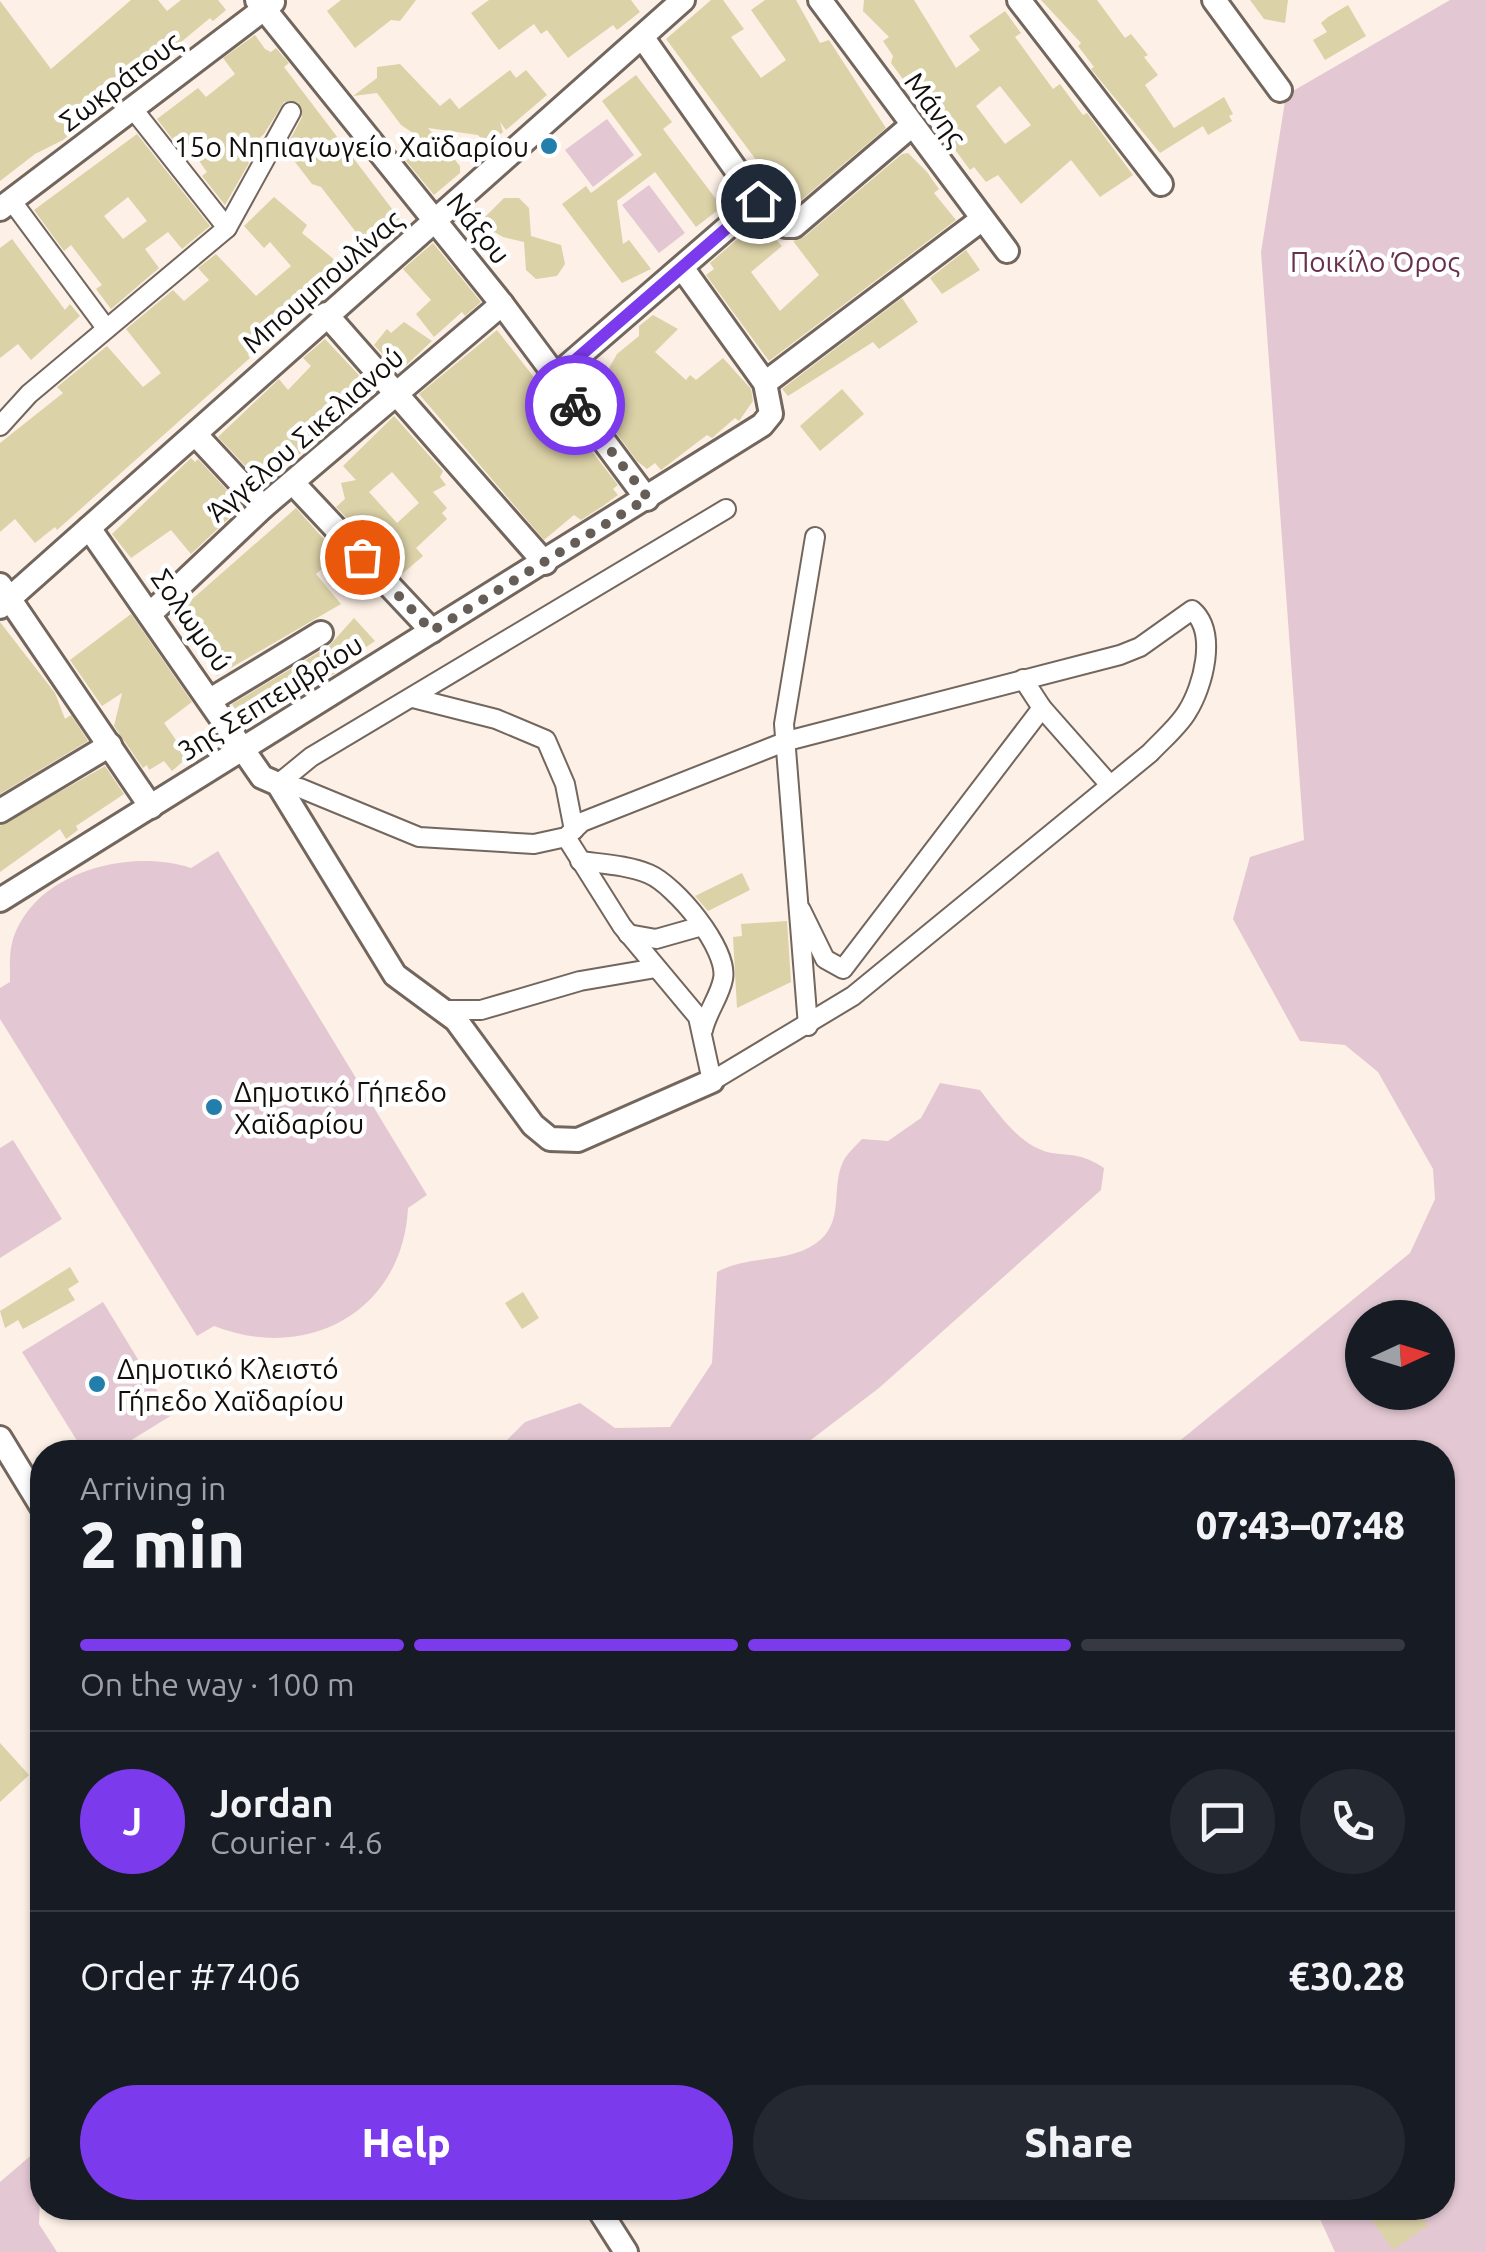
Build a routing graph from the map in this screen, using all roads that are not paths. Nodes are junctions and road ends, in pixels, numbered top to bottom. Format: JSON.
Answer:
{"nodes":[{"id":1,"x":683,"y":0,"type":"edge"},
{"id":2,"x":820,"y":0,"type":"edge"},
{"id":3,"x":1020,"y":0,"type":"edge"},
{"id":4,"x":1214,"y":0,"type":"edge"},
{"id":5,"x":266,"y":3,"type":"edge"},
{"id":6,"x":643,"y":38,"type":"junction"},
{"id":7,"x":1280,"y":90,"type":"dead end"},
{"id":8,"x":133,"y":108,"type":"junction"},
{"id":9,"x":291,"y":112,"type":"dead end"},
{"id":10,"x":910,"y":126,"type":"junction"},
{"id":11,"x":1161,"y":184,"type":"dead end"},
{"id":12,"x":758,"y":201,"type":"junction"},
{"id":13,"x":6,"y":204,"type":"edge"},
{"id":14,"x":981,"y":220,"type":"junction"},
{"id":15,"x":435,"y":221,"type":"junction"},
{"id":16,"x":228,"y":228,"type":"junction"},
{"id":17,"x":1007,"y":251,"type":"dead end"},
{"id":18,"x":683,"y":269,"type":"junction"},
{"id":19,"x":502,"y":304,"type":"junction"},
{"id":20,"x":326,"y":314,"type":"junction"},
{"id":21,"x":106,"y":328,"type":"junction"},
{"id":22,"x":558,"y":375,"type":"junction"},
{"id":23,"x":765,"y":383,"type":"junction"},
{"id":24,"x":396,"y":392,"type":"junction"},
{"id":25,"x":0,"y":426,"type":"edge"},
{"id":26,"x":196,"y":434,"type":"junction"},
{"id":27,"x":292,"y":483,"type":"junction"},
{"id":28,"x":648,"y":498,"type":"junction"},
{"id":29,"x":264,"y":507,"type":"junction"},
{"id":30,"x":726,"y":509,"type":"dead end"},
{"id":31,"x":89,"y":528,"type":"junction"},
{"id":32,"x":815,"y":537,"type":"dead end"},
{"id":33,"x":544,"y":563,"type":"junction"},
{"id":34,"x":3,"y":597,"type":"edge"},
{"id":35,"x":151,"y":613,"type":"junction"},
{"id":36,"x":432,"y":631,"type":"junction"},
{"id":37,"x":321,"y":633,"type":"dead end"},
{"id":38,"x":1023,"y":679,"type":"junction"},
{"id":39,"x":414,"y":698,"type":"junction"},
{"id":40,"x":212,"y":700,"type":"junction"},
{"id":41,"x":1042,"y":708,"type":"junction"},
{"id":42,"x":787,"y":742,"type":"junction"},
{"id":43,"x":110,"y":745,"type":"junction"},
{"id":44,"x":244,"y":748,"type":"junction"},
{"id":45,"x":278,"y":784,"type":"junction"},
{"id":46,"x":1110,"y":784,"type":"junction"},
{"id":47,"x":151,"y":807,"type":"junction"},
{"id":48,"x":0,"y":811,"type":"edge"},
{"id":49,"x":570,"y":834,"type":"junction"},
{"id":50,"x":580,"y":862,"type":"junction"},
{"id":51,"x":0,"y":900,"type":"edge"},
{"id":52,"x":796,"y":901,"type":"junction"},
{"id":53,"x":702,"y":926,"type":"junction"},
{"id":54,"x":628,"y":934,"type":"junction"},
{"id":55,"x":656,"y":968,"type":"junction"},
{"id":56,"x":443,"y":1010,"type":"junction"},
{"id":57,"x":808,"y":1026,"type":"junction"},
{"id":58,"x":703,"y":1033,"type":"junction"},
{"id":59,"x":712,"y":1082,"type":"junction"},
{"id":60,"x":0,"y":1438,"type":"edge"},
{"id":61,"x":30,"y":1487,"type":"edge"},
{"id":62,"x":606,"y":2220,"type":"edge"},
{"id":63,"x":626,"y":2252,"type":"edge"}],
"edges":[{"from":1,"to":6,"type":"street","name":"Μπουμπουλίνας"},
{"from":2,"to":10,"type":"street","name":"Μάνης"},
{"from":3,"to":11,"type":"street"},
{"from":4,"to":7,"type":"street"},
{"from":5,"to":8,"type":"street","name":"Σωκράτους"},
{"from":5,"to":15,"type":"street","name":"Νάξου"},
{"from":6,"to":12,"type":"street"},
{"from":6,"to":15,"type":"street","name":"Μπουμπουλίνας"},
{"from":8,"to":13,"type":"street","name":"Σωκράτους"},
{"from":8,"to":16,"type":"street"},
{"from":9,"to":16,"type":"street"},
{"from":10,"to":12,"type":"street"},
{"from":10,"to":14,"type":"street","name":"Μάνης"},
{"from":12,"to":18,"type":"street"},
{"from":13,"to":21,"type":"street"},
{"from":14,"to":17,"type":"street","name":"Μάνης"},
{"from":14,"to":23,"type":"street"},
{"from":15,"to":19,"type":"street","name":"Νάξου"},
{"from":15,"to":20,"type":"street","name":"Μπουμπουλίνας"},
{"from":16,"to":21,"type":"street"},
{"from":18,"to":22,"type":"street"},
{"from":18,"to":23,"type":"street"},
{"from":19,"to":22,"type":"street","name":"Νάξου"},
{"from":19,"to":24,"type":"street","name":"Άγγελου Σικελιανού"},
{"from":20,"to":24,"type":"street"},
{"from":20,"to":26,"type":"street","name":"Μπουμπουλίνας"},
{"from":21,"to":25,"type":"street"},
{"from":22,"to":28,"type":"street","name":"Νάξου"},
{"from":23,"to":28,"type":"street","name":"3ης Σεπτεμβρίου"},
{"from":24,"to":27,"type":"street","name":"Άγγελου Σικελιανού"},
{"from":24,"to":33,"type":"street"},
{"from":26,"to":29,"type":"street"},
{"from":26,"to":31,"type":"street","name":"Μπουμπουλίνας"},
{"from":27,"to":29,"type":"street","name":"Άγγελου Σικελιανού"},
{"from":27,"to":36,"type":"street"},
{"from":28,"to":33,"type":"street","name":"3ης Σεπτεμβρίου"},
{"from":29,"to":35,"type":"street","name":"Άγγελου Σικελιανού"},
{"from":30,"to":39,"type":"street"},
{"from":31,"to":34,"type":"street","name":"Μπουμπουλίνας"},
{"from":31,"to":35,"type":"street","name":"Σολωμού"},
{"from":32,"to":42,"type":"street"},
{"from":33,"to":36,"type":"street","name":"3ης Σεπτεμβρίου"},
{"from":34,"to":43,"type":"street"},
{"from":35,"to":40,"type":"street","name":"Σολωμού"},
{"from":36,"to":44,"type":"street","name":"3ης Σεπτεμβρίου"},
{"from":37,"to":40,"type":"street"},
{"from":38,"to":41,"type":"street"},
{"from":38,"to":42,"type":"street"},
{"from":38,"to":46,"type":"street"},
{"from":39,"to":45,"type":"street"},
{"from":39,"to":49,"type":"street"},
{"from":40,"to":44,"type":"street","name":"Σολωμού"},
{"from":41,"to":46,"type":"street"},
{"from":41,"to":52,"type":"street"},
{"from":42,"to":49,"type":"street"},
{"from":42,"to":52,"type":"street"},
{"from":43,"to":47,"type":"street"},
{"from":43,"to":48,"type":"street"},
{"from":44,"to":45,"type":"street","name":"Σολωμού"},
{"from":44,"to":47,"type":"street","name":"3ης Σεπτεμβρίου"},
{"from":45,"to":49,"type":"street"},
{"from":45,"to":56,"type":"street","name":"Σολωμού"},
{"from":46,"to":57,"type":"street"},
{"from":47,"to":51,"type":"street","name":"3ης Σεπτεμβρίου"},
{"from":49,"to":50,"type":"street"},
{"from":50,"to":53,"type":"street"},
{"from":50,"to":54,"type":"street"},
{"from":52,"to":57,"type":"street"},
{"from":53,"to":54,"type":"street"},
{"from":53,"to":58,"type":"street"},
{"from":54,"to":55,"type":"street"},
{"from":55,"to":56,"type":"street"},
{"from":55,"to":58,"type":"street"},
{"from":56,"to":59,"type":"street","name":"Σολωμού"},
{"from":57,"to":59,"type":"street"},
{"from":58,"to":59,"type":"street"},
{"from":60,"to":61,"type":"street"},
{"from":62,"to":63,"type":"street"}]}
